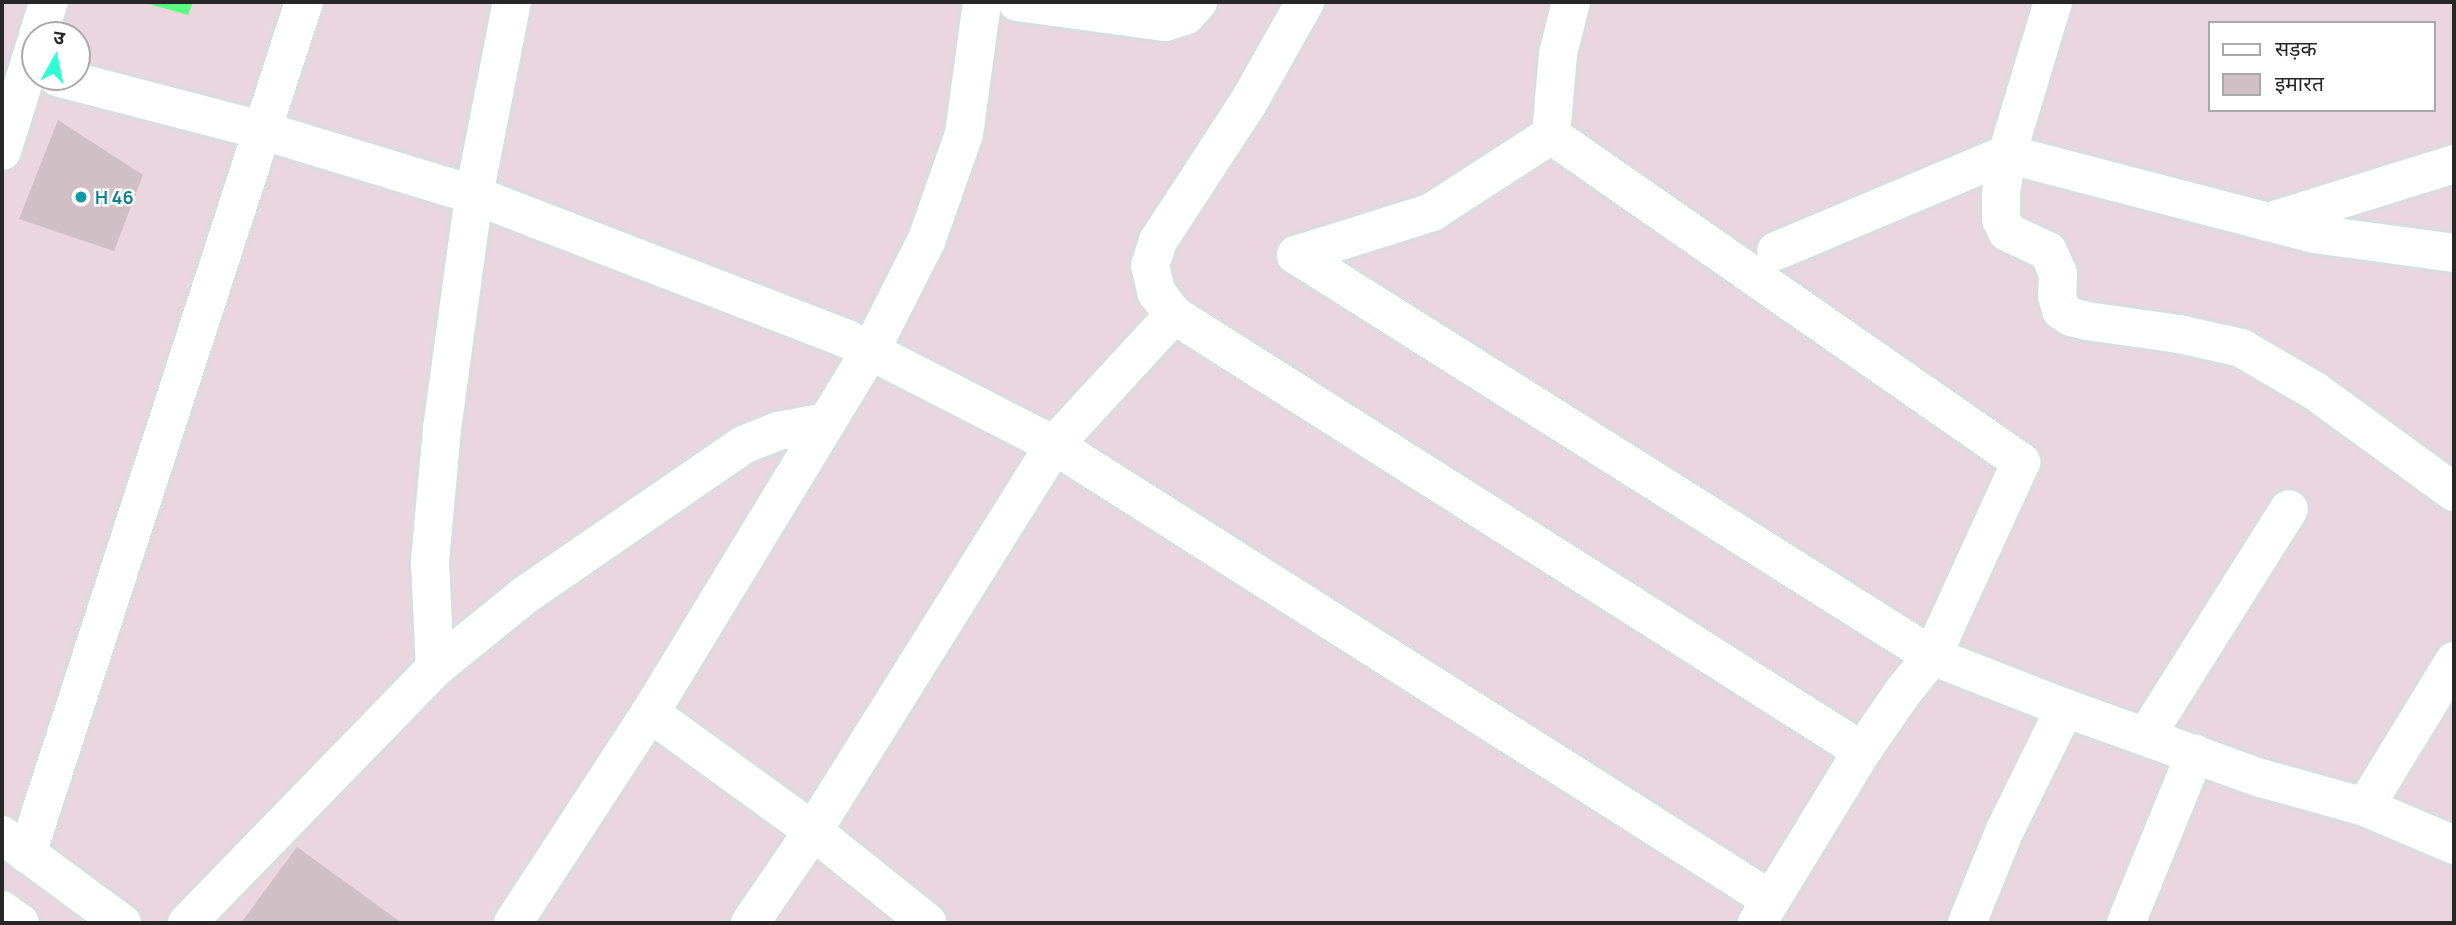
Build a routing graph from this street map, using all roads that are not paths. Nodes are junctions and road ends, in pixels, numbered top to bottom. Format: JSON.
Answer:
{"nodes":[{"id":1,"x":48,"y":2,"type":"edge"},
{"id":2,"x":304,"y":2,"type":"edge"},
{"id":3,"x":512,"y":2,"type":"edge"},
{"id":4,"x":982,"y":2,"type":"edge"},
{"id":5,"x":1017,"y":2,"type":"edge"},
{"id":6,"x":1198,"y":2,"type":"edge"},
{"id":7,"x":1306,"y":2,"type":"edge"},
{"id":8,"x":1572,"y":2,"type":"edge"},
{"id":9,"x":2053,"y":2,"type":"edge"},
{"id":10,"x":43,"y":21,"type":"edge"},
{"id":11,"x":91,"y":78,"type":"edge"},
{"id":12,"x":22,"y":91,"type":"edge"},
{"id":13,"x":264,"y":131,"type":"junction"},
{"id":14,"x":1551,"y":135,"type":"junction"},
{"id":15,"x":2,"y":151,"type":"edge"},
{"id":16,"x":2007,"y":154,"type":"junction"},
{"id":17,"x":2454,"y":164,"type":"edge"},
{"id":18,"x":474,"y":195,"type":"junction"},
{"id":19,"x":2268,"y":222,"type":"junction"},
{"id":20,"x":1776,"y":251,"type":"dead end"},
{"id":21,"x":2454,"y":253,"type":"edge"},
{"id":22,"x":1174,"y":315,"type":"junction"},
{"id":23,"x":871,"y":351,"type":"junction"},
{"id":24,"x":827,"y":422,"type":"junction"},
{"id":25,"x":1054,"y":445,"type":"junction"},
{"id":26,"x":2454,"y":492,"type":"edge"},
{"id":27,"x":2290,"y":509,"type":"dead end"},
{"id":28,"x":1933,"y":656,"type":"junction"},
{"id":29,"x":2454,"y":661,"type":"edge"},
{"id":30,"x":435,"y":668,"type":"junction"},
{"id":31,"x":2065,"y":708,"type":"junction"},
{"id":32,"x":650,"y":713,"type":"junction"},
{"id":33,"x":2147,"y":736,"type":"junction"},
{"id":34,"x":1862,"y":751,"type":"junction"},
{"id":35,"x":2195,"y":754,"type":"junction"},
{"id":36,"x":2365,"y":807,"type":"junction"},
{"id":37,"x":813,"y":831,"type":"junction"},
{"id":38,"x":14,"y":845,"type":"edge"},
{"id":39,"x":2454,"y":845,"type":"edge"},
{"id":40,"x":2,"y":910,"type":"edge"},
{"id":41,"x":1764,"y":912,"type":"edge"},
{"id":42,"x":20,"y":923,"type":"edge"},
{"id":43,"x":122,"y":923,"type":"edge"},
{"id":44,"x":187,"y":923,"type":"edge"},
{"id":45,"x":513,"y":923,"type":"edge"},
{"id":46,"x":750,"y":923,"type":"edge"},
{"id":47,"x":928,"y":923,"type":"edge"},
{"id":48,"x":1967,"y":923,"type":"edge"},
{"id":49,"x":2126,"y":923,"type":"edge"}],
"edges":[{"from":1,"to":10,"type":"street"},
{"from":2,"to":13,"type":"street"},
{"from":3,"to":18,"type":"street"},
{"from":4,"to":23,"type":"street"},
{"from":5,"to":6,"type":"street"},
{"from":7,"to":22,"type":"street"},
{"from":8,"to":14,"type":"street"},
{"from":9,"to":16,"type":"street"},
{"from":11,"to":13,"type":"street"},
{"from":12,"to":15,"type":"street"},
{"from":13,"to":18,"type":"street"},
{"from":13,"to":38,"type":"street"},
{"from":14,"to":28,"type":"street"},
{"from":14,"to":28,"type":"street"},
{"from":16,"to":19,"type":"street"},
{"from":16,"to":20,"type":"street"},
{"from":16,"to":26,"type":"street"},
{"from":17,"to":19,"type":"street"},
{"from":18,"to":23,"type":"street"},
{"from":18,"to":30,"type":"street"},
{"from":19,"to":21,"type":"street"},
{"from":22,"to":25,"type":"street"},
{"from":22,"to":34,"type":"street"},
{"from":23,"to":24,"type":"street"},
{"from":23,"to":25,"type":"street"},
{"from":24,"to":30,"type":"street"},
{"from":24,"to":32,"type":"street"},
{"from":25,"to":37,"type":"street"},
{"from":25,"to":41,"type":"street"},
{"from":27,"to":33,"type":"street"},
{"from":28,"to":31,"type":"street"},
{"from":28,"to":34,"type":"street"},
{"from":29,"to":36,"type":"street"},
{"from":30,"to":44,"type":"street"},
{"from":31,"to":33,"type":"street"},
{"from":31,"to":48,"type":"street"},
{"from":32,"to":37,"type":"street"},
{"from":32,"to":45,"type":"street"},
{"from":33,"to":35,"type":"street"},
{"from":34,"to":41,"type":"street"},
{"from":35,"to":36,"type":"street"},
{"from":35,"to":49,"type":"street"},
{"from":36,"to":39,"type":"street"},
{"from":37,"to":46,"type":"street"},
{"from":37,"to":47,"type":"street"},
{"from":38,"to":43,"type":"street"},
{"from":40,"to":42,"type":"street"}]}
